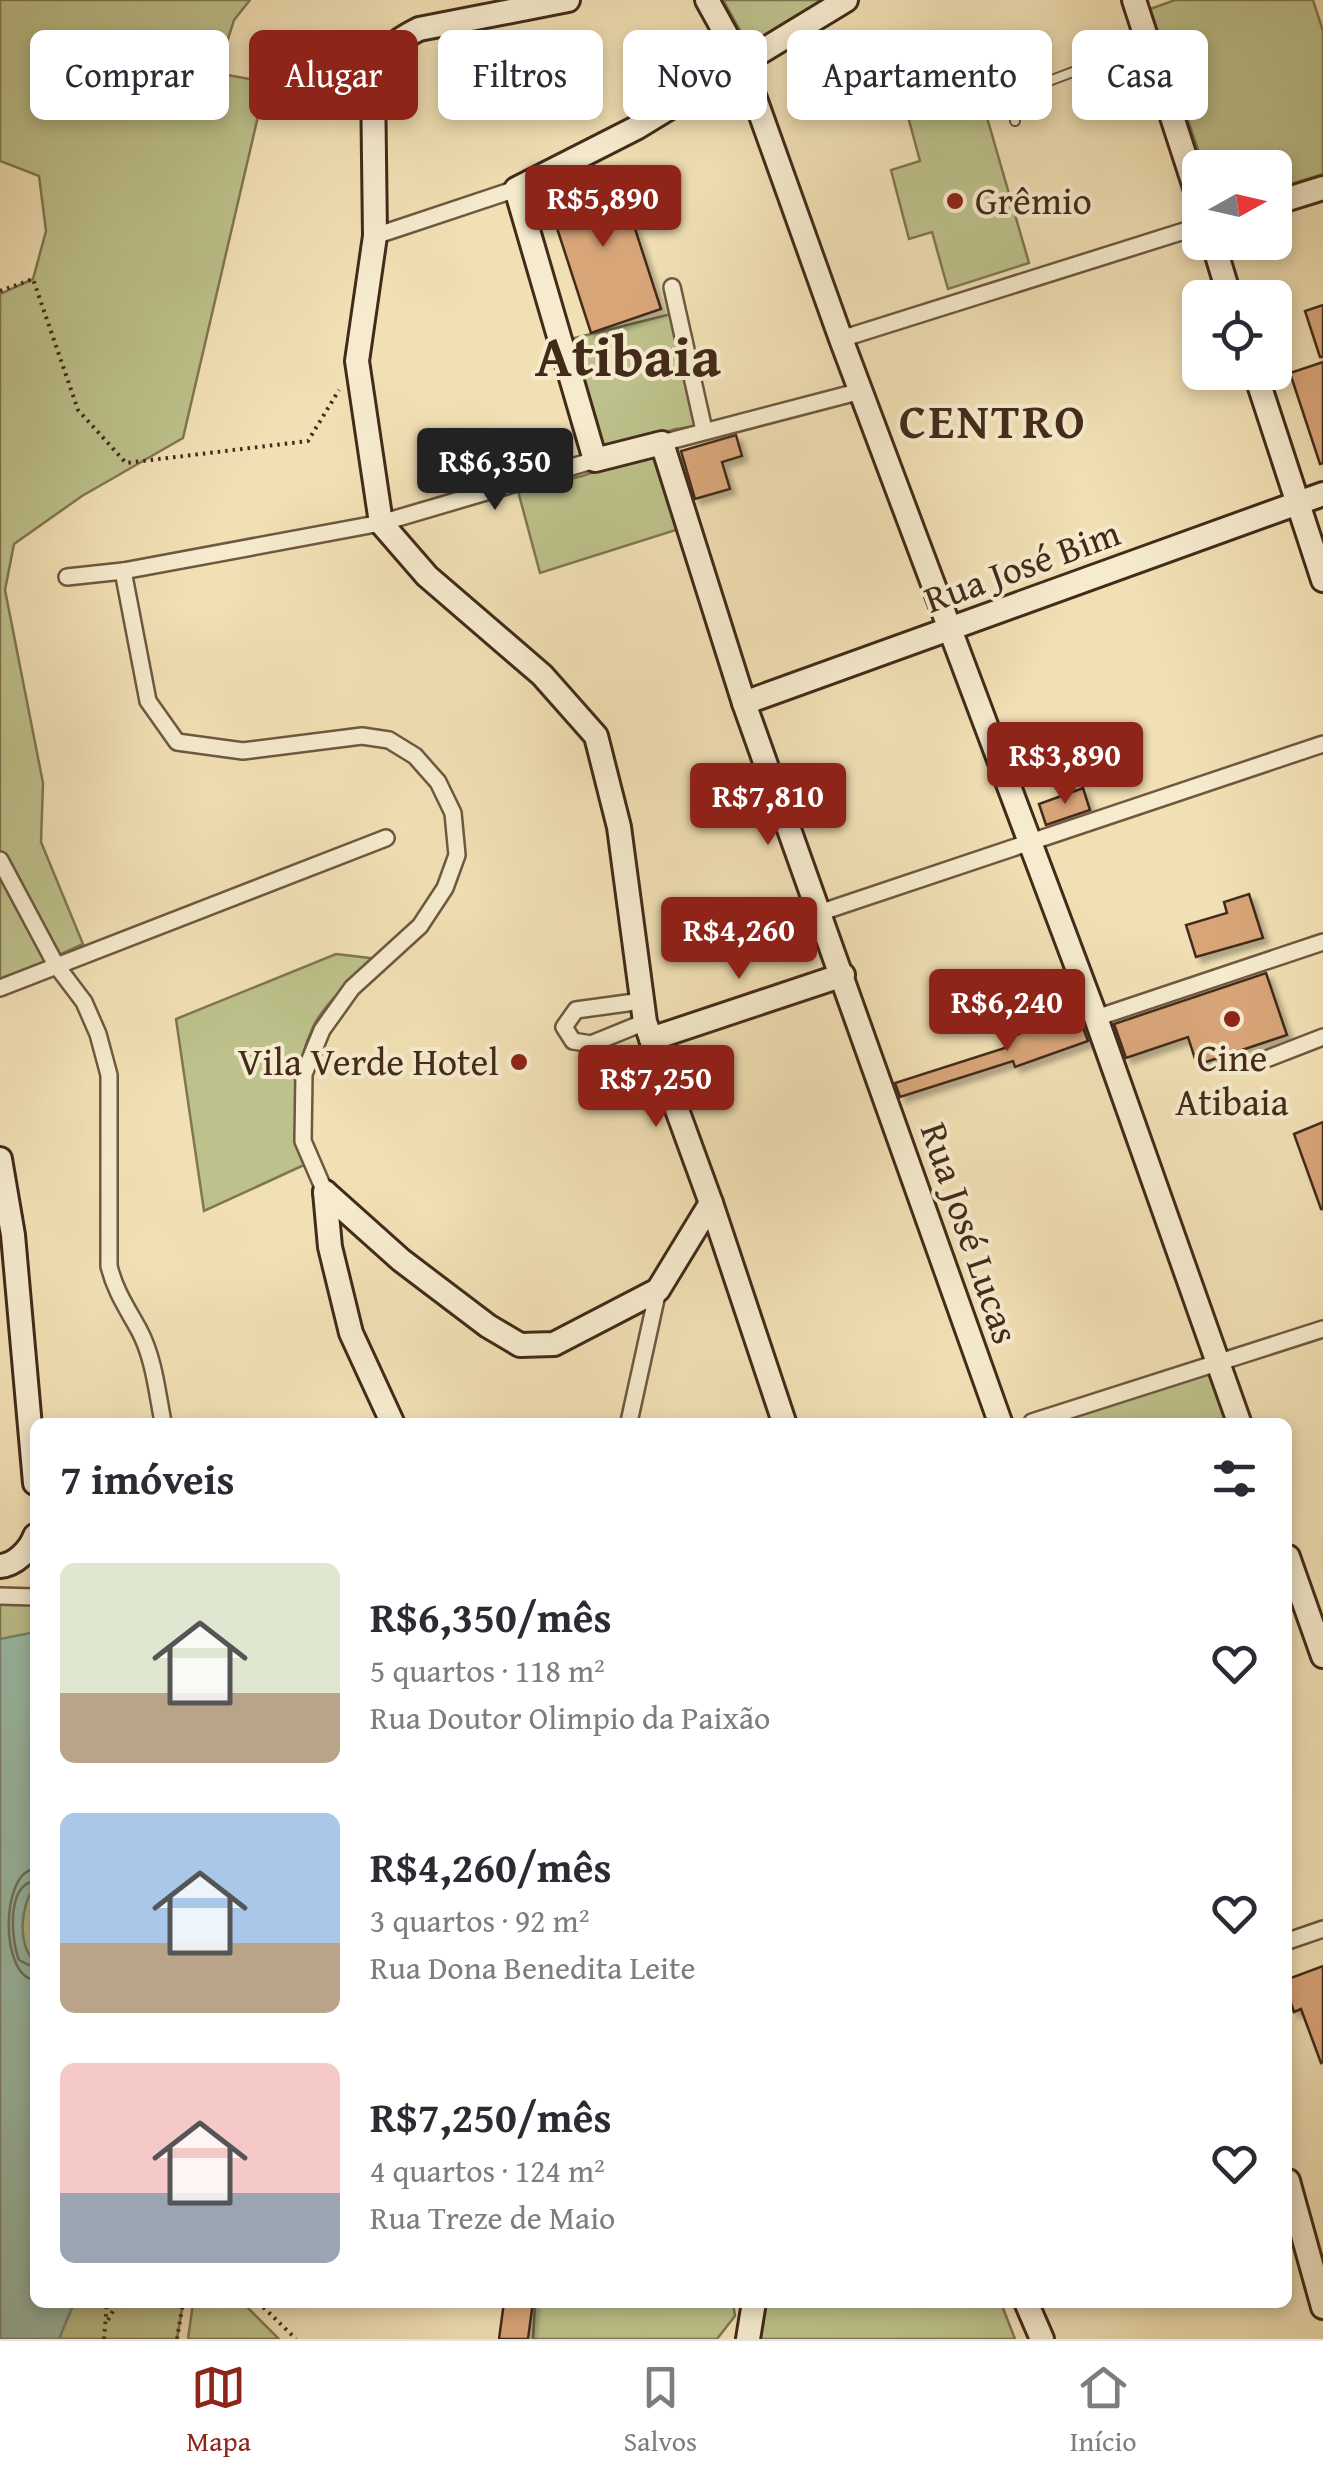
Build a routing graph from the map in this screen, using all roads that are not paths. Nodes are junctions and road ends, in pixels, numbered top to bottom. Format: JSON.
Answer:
{"nodes":[{"id":1,"x":568,"y":0,"type":"edge"},
{"id":2,"x":706,"y":0,"type":"edge"},
{"id":3,"x":846,"y":0,"type":"edge"},
{"id":4,"x":1136,"y":1,"type":"edge"},
{"id":5,"x":723,"y":30,"type":"edge"},
{"id":6,"x":1144,"y":30,"type":"edge"},
{"id":7,"x":767,"y":50,"type":"edge"},
{"id":8,"x":1072,"y":72,"type":"edge"},
{"id":9,"x":650,"y":120,"type":"edge"},
{"id":10,"x":763,"y":120,"type":"edge"},
{"id":11,"x":1173,"y":120,"type":"edge"},
{"id":12,"x":1015,"y":122,"type":"dead end"},
{"id":13,"x":1183,"y":150,"type":"edge"},
{"id":14,"x":1323,"y":188,"type":"edge"},
{"id":15,"x":516,"y":189,"type":"junction"},
{"id":16,"x":1292,"y":198,"type":"edge"},
{"id":17,"x":1182,"y":232,"type":"edge"},
{"id":18,"x":375,"y":236,"type":"junction"},
{"id":19,"x":672,"y":286,"type":"dead end"},
{"id":20,"x":841,"y":338,"type":"junction"},
{"id":21,"x":1261,"y":390,"type":"edge"},
{"id":22,"x":861,"y":391,"type":"junction"},
{"id":23,"x":704,"y":430,"type":"junction"},
{"id":24,"x":662,"y":443,"type":"junction"},
{"id":25,"x":596,"y":460,"type":"junction"},
{"id":26,"x":1323,"y":494,"type":"edge"},
{"id":27,"x":1297,"y":503,"type":"junction"},
{"id":28,"x":382,"y":524,"type":"junction"},
{"id":29,"x":123,"y":571,"type":"junction"},
{"id":30,"x":67,"y":577,"type":"dead end"},
{"id":31,"x":1323,"y":580,"type":"edge"},
{"id":32,"x":951,"y":628,"type":"junction"},
{"id":33,"x":744,"y":703,"type":"junction"},
{"id":34,"x":1323,"y":744,"type":"edge"},
{"id":35,"x":386,"y":838,"type":"dead end"},
{"id":36,"x":1031,"y":842,"type":"junction"},
{"id":37,"x":0,"y":860,"type":"edge"},
{"id":38,"x":819,"y":912,"type":"junction"},
{"id":39,"x":1323,"y":942,"type":"edge"},
{"id":40,"x":56,"y":965,"type":"junction"},
{"id":41,"x":843,"y":975,"type":"junction"},
{"id":42,"x":0,"y":988,"type":"edge"},
{"id":43,"x":1096,"y":1018,"type":"junction"},
{"id":44,"x":646,"y":1020,"type":"junction"},
{"id":45,"x":1323,"y":1037,"type":"edge"},
{"id":46,"x":1269,"y":1058,"type":"dead end"},
{"id":47,"x":0,"y":1159,"type":"edge"},
{"id":48,"x":325,"y":1192,"type":"junction"},
{"id":49,"x":711,"y":1204,"type":"junction"},
{"id":50,"x":658,"y":1290,"type":"junction"},
{"id":51,"x":1323,"y":1329,"type":"edge"},
{"id":52,"x":1217,"y":1363,"type":"junction"},
{"id":53,"x":162,"y":1418,"type":"edge"},
{"id":54,"x":390,"y":1418,"type":"edge"},
{"id":55,"x":630,"y":1418,"type":"edge"},
{"id":56,"x":783,"y":1418,"type":"edge"},
{"id":57,"x":999,"y":1418,"type":"edge"},
{"id":58,"x":1045,"y":1418,"type":"edge"},
{"id":59,"x":1238,"y":1418,"type":"edge"},
{"id":60,"x":30,"y":1427,"type":"edge"},
{"id":61,"x":30,"y":1544,"type":"edge"},
{"id":62,"x":30,"y":1565,"type":"edge"},
{"id":63,"x":4,"y":1566,"type":"edge"},
{"id":64,"x":1292,"y":1568,"type":"edge"},
{"id":65,"x":0,"y":1596,"type":"edge"},
{"id":66,"x":30,"y":1596,"type":"edge"},
{"id":67,"x":1323,"y":1656,"type":"edge"},
{"id":68,"x":1323,"y":1928,"type":"edge"},
{"id":69,"x":1292,"y":1940,"type":"edge"},
{"id":70,"x":1292,"y":2195,"type":"edge"},
{"id":71,"x":1323,"y":2307,"type":"edge"},
{"id":72,"x":753,"y":2308,"type":"edge"},
{"id":73,"x":1029,"y":2308,"type":"edge"},
{"id":74,"x":748,"y":2339,"type":"edge"},
{"id":75,"x":1042,"y":2339,"type":"edge"}],
"edges":[{"from":1,"to":18,"type":"main road"},
{"from":2,"to":5,"type":"main road"},
{"from":3,"to":7,"type":"main road"},
{"from":4,"to":6,"type":"main road"},
{"from":8,"to":12,"type":"lane"},
{"from":9,"to":15,"type":"main road"},
{"from":10,"to":20,"type":"main road"},
{"from":11,"to":13,"type":"main road"},
{"from":14,"to":16,"type":"main road"},
{"from":15,"to":18,"type":"street"},
{"from":15,"to":25,"type":"main road"},
{"from":17,"to":20,"type":"street"},
{"from":18,"to":28,"type":"main road"},
{"from":19,"to":23,"type":"street"},
{"from":20,"to":22,"type":"main road"},
{"from":21,"to":27,"type":"main road"},
{"from":22,"to":23,"type":"street"},
{"from":22,"to":32,"type":"main road"},
{"from":23,"to":24,"type":"street"},
{"from":24,"to":25,"type":"main road"},
{"from":24,"to":33,"type":"main road","name":"Rua José Lucas"},
{"from":25,"to":28,"type":"street"},
{"from":26,"to":27,"type":"main road","name":"Rua José Bim"},
{"from":27,"to":31,"type":"main road"},
{"from":27,"to":32,"type":"main road","name":"Rua José Bim"},
{"from":28,"to":29,"type":"street"},
{"from":28,"to":44,"type":"main road"},
{"from":29,"to":30,"type":"street"},
{"from":29,"to":48,"type":"street"},
{"from":32,"to":33,"type":"main road","name":"Rua José Bim"},
{"from":32,"to":36,"type":"main road"},
{"from":33,"to":38,"type":"main road","name":"Rua José Lucas"},
{"from":34,"to":36,"type":"street"},
{"from":35,"to":40,"type":"street"},
{"from":36,"to":38,"type":"street"},
{"from":36,"to":43,"type":"main road"},
{"from":37,"to":40,"type":"street"},
{"from":38,"to":41,"type":"main road","name":"Rua José Lucas"},
{"from":39,"to":43,"type":"street"},
{"from":40,"to":42,"type":"street"},
{"from":40,"to":53,"type":"street"},
{"from":41,"to":44,"type":"main road"},
{"from":41,"to":57,"type":"main road","name":"Rua José Lucas"},
{"from":43,"to":52,"type":"main road"},
{"from":44,"to":49,"type":"main road"},
{"from":45,"to":46,"type":"street"},
{"from":47,"to":60,"type":"main road"},
{"from":48,"to":50,"type":"main road"},
{"from":48,"to":54,"type":"main road"},
{"from":49,"to":50,"type":"main road"},
{"from":49,"to":56,"type":"main road"},
{"from":50,"to":55,"type":"street"},
{"from":51,"to":52,"type":"street"},
{"from":52,"to":58,"type":"street"},
{"from":52,"to":59,"type":"main road"},
{"from":61,"to":63,"type":"main road"},
{"from":62,"to":63,"type":"street"},
{"from":64,"to":67,"type":"main road"},
{"from":65,"to":66,"type":"street"},
{"from":68,"to":69,"type":"street"},
{"from":70,"to":71,"type":"main road"},
{"from":72,"to":74,"type":"main road"},
{"from":73,"to":75,"type":"main road"}]}
